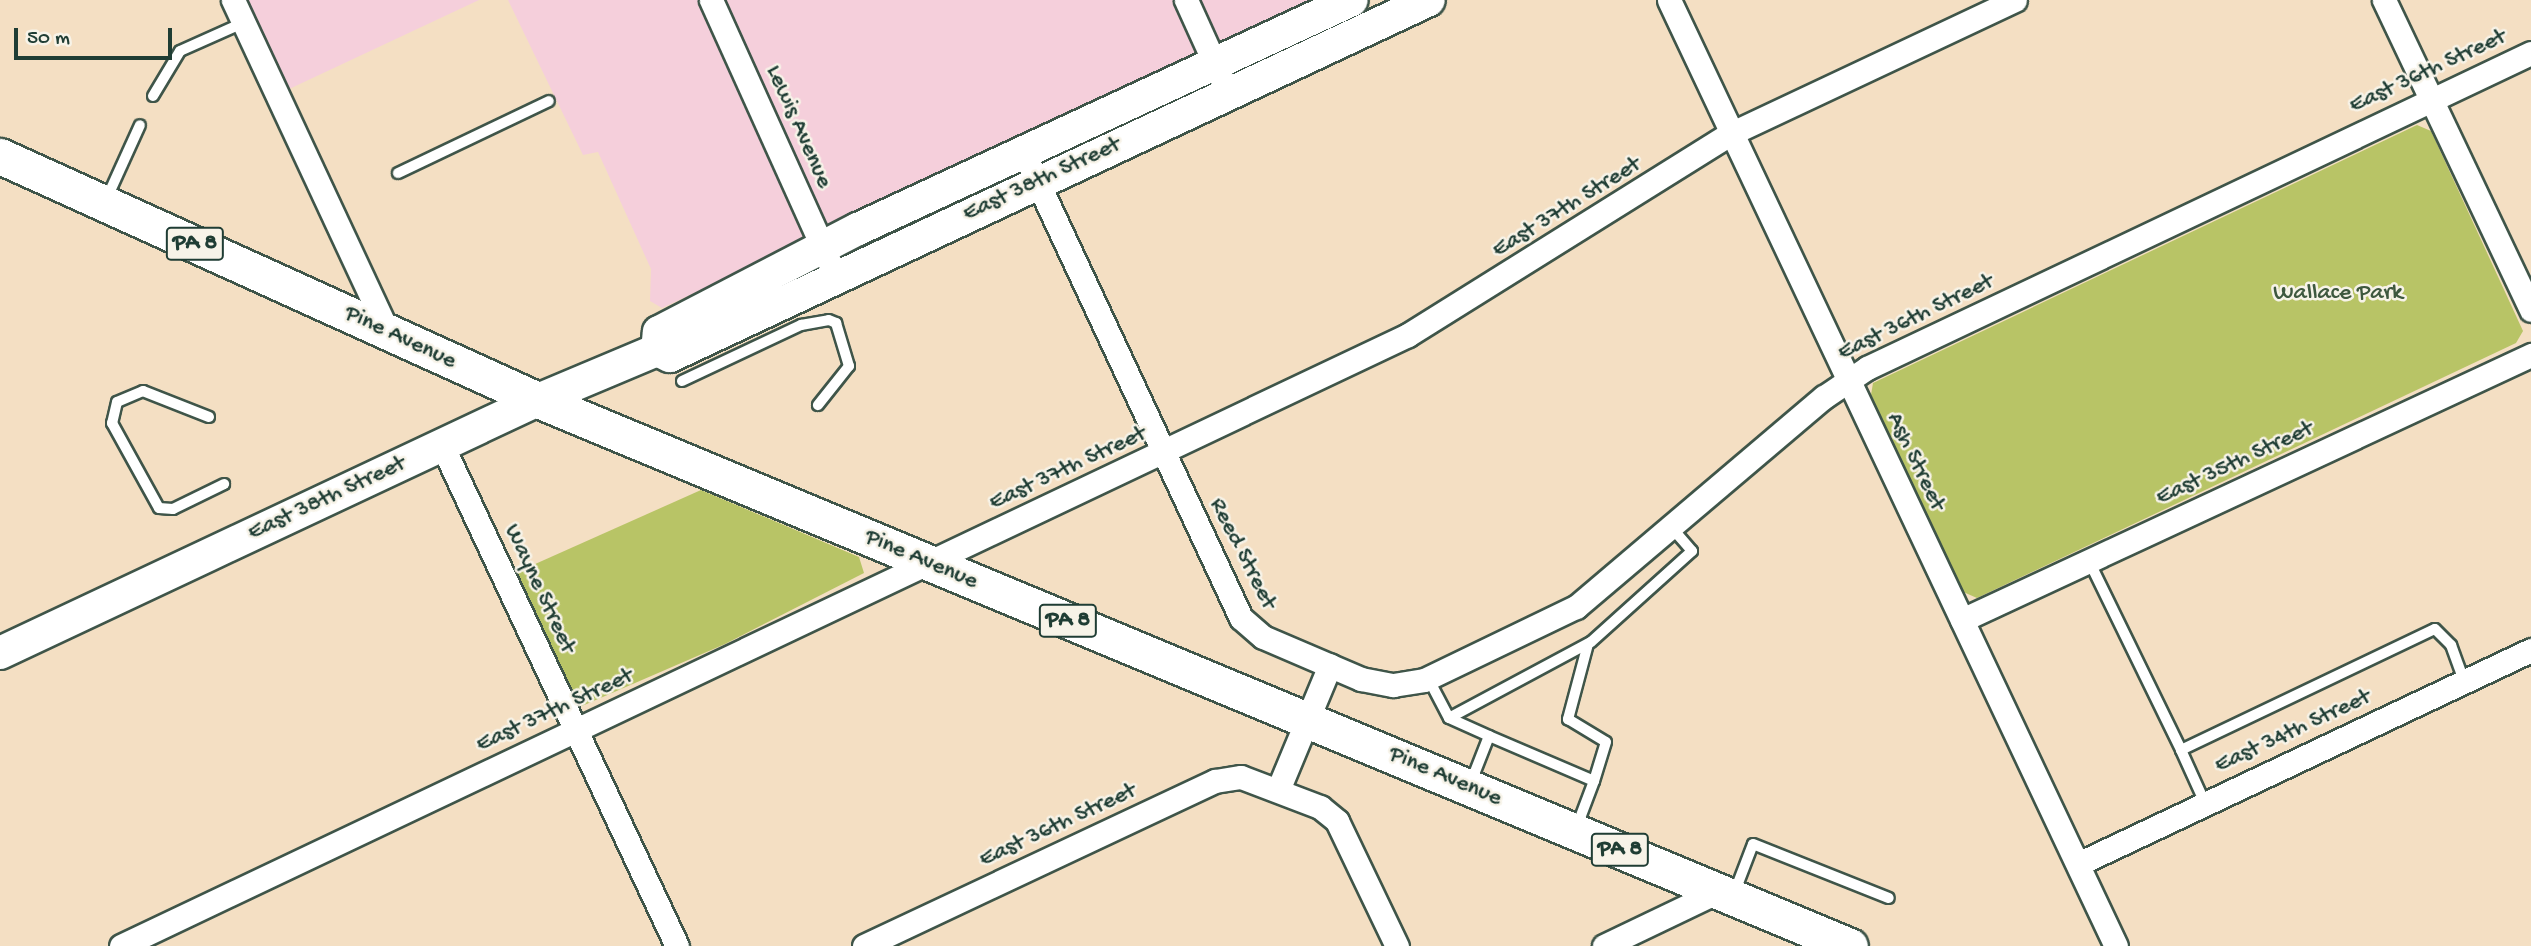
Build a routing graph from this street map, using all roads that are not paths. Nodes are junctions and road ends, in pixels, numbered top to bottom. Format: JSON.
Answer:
{"nodes":[{"id":1,"x":233,"y":0,"type":"edge"},
{"id":2,"x":711,"y":0,"type":"edge"},
{"id":3,"x":1186,"y":0,"type":"edge"},
{"id":4,"x":1352,"y":0,"type":"edge"},
{"id":5,"x":1429,"y":0,"type":"edge"},
{"id":6,"x":1669,"y":0,"type":"edge"},
{"id":7,"x":2015,"y":0,"type":"edge"},
{"id":8,"x":2384,"y":0,"type":"edge"},
{"id":9,"x":243,"y":23,"type":"junction"},
{"id":10,"x":2531,"y":53,"type":"edge"},
{"id":11,"x":1215,"y":63,"type":"junction"},
{"id":12,"x":1228,"y":93,"type":"junction"},
{"id":13,"x":153,"y":96,"type":"dead end"},
{"id":14,"x":2432,"y":99,"type":"junction"},
{"id":15,"x":549,"y":102,"type":"dead end"},
{"id":16,"x":139,"y":125,"type":"dead end"},
{"id":17,"x":1728,"y":135,"type":"junction"},
{"id":18,"x":1024,"y":153,"type":"junction"},
{"id":19,"x":0,"y":156,"type":"edge"},
{"id":20,"x":398,"y":173,"type":"dead end"},
{"id":21,"x":1037,"y":182,"type":"junction"},
{"id":22,"x":105,"y":203,"type":"junction"},
{"id":23,"x":824,"y":247,"type":"junction"},
{"id":24,"x":836,"y":277,"type":"junction"},
{"id":25,"x":2531,"y":310,"type":"edge"},
{"id":26,"x":388,"y":333,"type":"junction"},
{"id":27,"x":657,"y":350,"type":"junction"},
{"id":28,"x":2531,"y":355,"type":"edge"},
{"id":29,"x":1847,"y":380,"type":"junction"},
{"id":30,"x":682,"y":381,"type":"dead end"},
{"id":31,"x":538,"y":400,"type":"junction"},
{"id":32,"x":818,"y":405,"type":"dead end"},
{"id":33,"x":209,"y":417,"type":"dead end"},
{"id":34,"x":442,"y":445,"type":"junction"},
{"id":35,"x":1163,"y":453,"type":"junction"},
{"id":36,"x":225,"y":484,"type":"dead end"},
{"id":37,"x":1674,"y":530,"type":"junction"},
{"id":38,"x":2089,"y":561,"type":"junction"},
{"id":39,"x":930,"y":563,"type":"junction"},
{"id":40,"x":1962,"y":620,"type":"junction"},
{"id":41,"x":1588,"y":644,"type":"junction"},
{"id":42,"x":2531,"y":650,"type":"edge"},
{"id":43,"x":0,"y":653,"type":"edge"},
{"id":44,"x":1330,"y":665,"type":"junction"},
{"id":45,"x":1428,"y":678,"type":"junction"},
{"id":46,"x":2464,"y":681,"type":"junction"},
{"id":47,"x":1449,"y":718,"type":"junction"},
{"id":48,"x":1307,"y":720,"type":"junction"},
{"id":49,"x":576,"y":730,"type":"junction"},
{"id":50,"x":1489,"y":736,"type":"junction"},
{"id":51,"x":2181,"y":750,"type":"junction"},
{"id":52,"x":1594,"y":781,"type":"junction"},
{"id":53,"x":1469,"y":788,"type":"junction"},
{"id":54,"x":1278,"y":790,"type":"junction"},
{"id":55,"x":2205,"y":803,"type":"junction"},
{"id":56,"x":1575,"y":832,"type":"junction"},
{"id":57,"x":2078,"y":864,"type":"junction"},
{"id":58,"x":1726,"y":894,"type":"junction"},
{"id":59,"x":1889,"y":898,"type":"dead end"},
{"id":60,"x":121,"y":946,"type":"edge"},
{"id":61,"x":677,"y":946,"type":"edge"},
{"id":62,"x":864,"y":946,"type":"edge"},
{"id":63,"x":1397,"y":946,"type":"edge"},
{"id":64,"x":1604,"y":946,"type":"edge"},
{"id":65,"x":1850,"y":946,"type":"edge"},
{"id":66,"x":2116,"y":946,"type":"edge"}],
"edges":[{"from":1,"to":9,"type":"street"},
{"from":2,"to":23,"type":"street","name":"Lewis Avenue"},
{"from":3,"to":11,"type":"street"},
{"from":4,"to":11,"type":"main road","name":"East 38th Street"},
{"from":5,"to":12,"type":"main road","name":"East 38th Street"},
{"from":6,"to":17,"type":"street","name":"Ash Street"},
{"from":7,"to":17,"type":"street","name":"East 37th Street"},
{"from":8,"to":14,"type":"street"},
{"from":9,"to":13,"type":"lane"},
{"from":9,"to":26,"type":"street"},
{"from":10,"to":14,"type":"street","name":"East 36th Street"},
{"from":11,"to":12,"type":"street"},
{"from":11,"to":18,"type":"main road","name":"East 38th Street"},
{"from":12,"to":21,"type":"main road","name":"East 38th Street"},
{"from":14,"to":25,"type":"street"},
{"from":14,"to":29,"type":"street","name":"East 36th Street"},
{"from":15,"to":20,"type":"lane"},
{"from":16,"to":22,"type":"lane"},
{"from":17,"to":29,"type":"street","name":"Ash Street"},
{"from":17,"to":35,"type":"street","name":"East 37th Street"},
{"from":18,"to":21,"type":"street","name":"Reed Street"},
{"from":18,"to":23,"type":"main road","name":"East 38th Street"},
{"from":19,"to":22,"type":"main road","name":"Pine Avenue","number":"PA 8"},
{"from":21,"to":24,"type":"main road","name":"East 38th Street"},
{"from":21,"to":35,"type":"street","name":"Reed Street"},
{"from":22,"to":26,"type":"main road","name":"Pine Avenue","number":"PA 8"},
{"from":23,"to":24,"type":"street","name":"Lewis Avenue"},
{"from":23,"to":27,"type":"main road","name":"East 38th Street"},
{"from":24,"to":27,"type":"main road","name":"East 38th Street"},
{"from":26,"to":31,"type":"main road","name":"Pine Avenue","number":"PA 8"},
{"from":27,"to":31,"type":"main road","name":"East 38th Street"},
{"from":28,"to":38,"type":"street","name":"East 35th Street"},
{"from":29,"to":37,"type":"street","name":"East 36th Street"},
{"from":29,"to":40,"type":"street","name":"Ash Street"},
{"from":30,"to":32,"type":"lane"},
{"from":31,"to":34,"type":"main road","name":"East 38th Street"},
{"from":31,"to":39,"type":"main road","name":"Pine Avenue","number":"PA 8"},
{"from":33,"to":36,"type":"lane"},
{"from":34,"to":43,"type":"main road","name":"East 38th Street"},
{"from":34,"to":49,"type":"street","name":"Wayne Street"},
{"from":35,"to":39,"type":"street","name":"East 37th Street"},
{"from":35,"to":44,"type":"street","name":"Reed Street"},
{"from":37,"to":41,"type":"lane"},
{"from":37,"to":45,"type":"street","name":"East 36th Street"},
{"from":38,"to":40,"type":"street","name":"East 35th Street"},
{"from":38,"to":51,"type":"lane"},
{"from":39,"to":48,"type":"main road","name":"Pine Avenue","number":"PA 8"},
{"from":39,"to":49,"type":"street","name":"East 37th Street"},
{"from":40,"to":57,"type":"street","name":"Ash Street"},
{"from":41,"to":47,"type":"lane"},
{"from":41,"to":52,"type":"lane"},
{"from":42,"to":46,"type":"street","name":"East 34th Street"},
{"from":44,"to":45,"type":"street","name":"East 36th Street"},
{"from":44,"to":48,"type":"street"},
{"from":45,"to":47,"type":"lane"},
{"from":46,"to":51,"type":"lane"},
{"from":46,"to":55,"type":"street","name":"East 34th Street"},
{"from":47,"to":50,"type":"lane"},
{"from":48,"to":53,"type":"main road","name":"Pine Avenue","number":"PA 8"},
{"from":48,"to":54,"type":"street"},
{"from":49,"to":60,"type":"street","name":"East 37th Street"},
{"from":49,"to":61,"type":"street","name":"Wayne Street"},
{"from":50,"to":52,"type":"lane"},
{"from":50,"to":53,"type":"lane"},
{"from":51,"to":55,"type":"lane"},
{"from":52,"to":56,"type":"lane"},
{"from":53,"to":56,"type":"main road","name":"Pine Avenue","number":"PA 8"},
{"from":54,"to":62,"type":"street","name":"East 36th Street"},
{"from":54,"to":63,"type":"street"},
{"from":55,"to":57,"type":"street","name":"East 34th Street"},
{"from":56,"to":58,"type":"main road","name":"Pine Avenue","number":"PA 8"},
{"from":57,"to":66,"type":"street","name":"Ash Street"},
{"from":58,"to":59,"type":"lane"},
{"from":58,"to":64,"type":"street"},
{"from":58,"to":65,"type":"main road","name":"Pine Avenue","number":"PA 8"}]}
